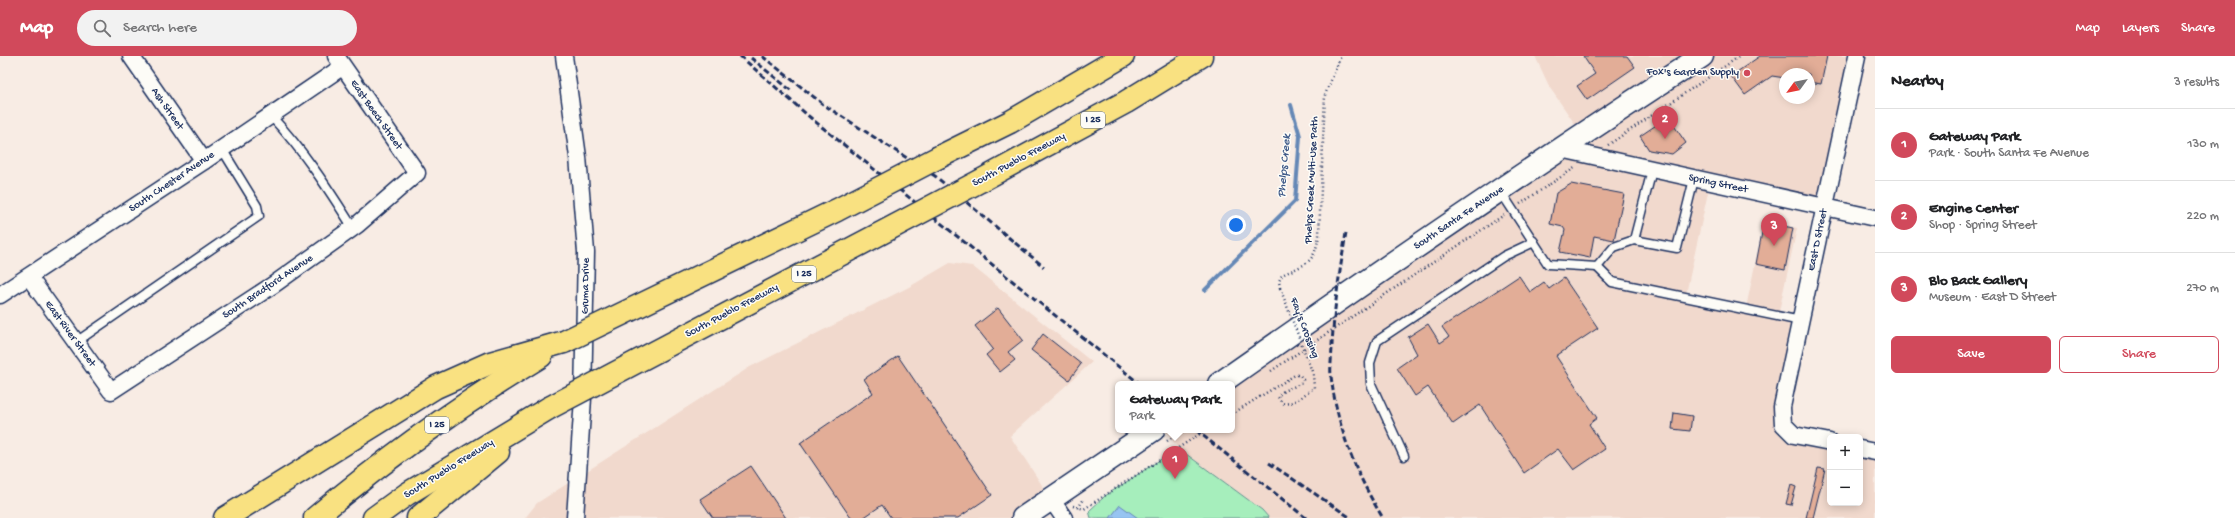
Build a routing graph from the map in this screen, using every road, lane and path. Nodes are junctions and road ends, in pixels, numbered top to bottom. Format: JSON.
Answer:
{"nodes":[{"id":1,"x":131,"y":56,"type":"edge"},
{"id":2,"x":564,"y":56,"type":"edge"},
{"id":3,"x":1123,"y":56,"type":"edge"},
{"id":4,"x":1201,"y":56,"type":"edge"},
{"id":5,"x":1341,"y":56,"type":"edge"},
{"id":6,"x":1702,"y":56,"type":"edge"},
{"id":7,"x":1740,"y":56,"type":"edge"},
{"id":8,"x":1857,"y":56,"type":"edge"},
{"id":9,"x":339,"y":61,"type":"edge"},
{"id":10,"x":271,"y":116,"type":"junction"},
{"id":11,"x":222,"y":149,"type":"junction"},
{"id":12,"x":1561,"y":150,"type":"junction"},
{"id":13,"x":1592,"y":156,"type":"junction"},
{"id":14,"x":204,"y":161,"type":"junction"},
{"id":15,"x":1652,"y":170,"type":"junction"},
{"id":16,"x":417,"y":173,"type":"joint"},
{"id":17,"x":1694,"y":179,"type":"junction"},
{"id":18,"x":1500,"y":191,"type":"junction"},
{"id":19,"x":1825,"y":208,"type":"junction"},
{"id":20,"x":1512,"y":210,"type":"junction"},
{"id":21,"x":1875,"y":218,"type":"edge"},
{"id":22,"x":353,"y":228,"type":"junction"},
{"id":23,"x":1634,"y":240,"type":"junction"},
{"id":24,"x":1534,"y":242,"type":"junction"},
{"id":25,"x":1597,"y":267,"type":"junction"},
{"id":26,"x":29,"y":278,"type":"junction"},
{"id":27,"x":1280,"y":288,"type":"joint"},
{"id":28,"x":0,"y":295,"type":"edge"},
{"id":29,"x":1801,"y":321,"type":"junction"},
{"id":30,"x":76,"y":342,"type":"junction"},
{"id":31,"x":564,"y":342,"type":"junction"},
{"id":32,"x":1266,"y":374,"type":"dead end"},
{"id":33,"x":1223,"y":381,"type":"edge"},
{"id":34,"x":111,"y":391,"type":"joint"},
{"id":35,"x":549,"y":408,"type":"junction"},
{"id":36,"x":1235,"y":412,"type":"edge"},
{"id":37,"x":1149,"y":433,"type":"edge"},
{"id":38,"x":1201,"y":433,"type":"edge"},
{"id":39,"x":1827,"y":441,"type":"edge"},
{"id":40,"x":1863,"y":450,"type":"edge"},
{"id":41,"x":1875,"y":452,"type":"edge"},
{"id":42,"x":1404,"y":456,"type":"dead end"},
{"id":43,"x":1051,"y":500,"type":"junction"},
{"id":44,"x":225,"y":518,"type":"edge"},
{"id":45,"x":315,"y":518,"type":"edge"},
{"id":46,"x":374,"y":518,"type":"edge"},
{"id":47,"x":418,"y":518,"type":"edge"},
{"id":48,"x":576,"y":518,"type":"edge"},
{"id":49,"x":1023,"y":518,"type":"edge"},
{"id":50,"x":1064,"y":518,"type":"edge"}],
"edges":[{"from":1,"to":14,"type":"street","name":"Ash Street"},
{"from":2,"to":48,"type":"street","name":"Gruma Drive"},
{"from":3,"to":31,"type":"highway","number":"I 25","bridge":true},
{"from":4,"to":35,"type":"highway","name":"South Pueblo Freeway","number":"I 25","bridge":true},
{"from":5,"to":27,"type":"path","name":"Phelps Creek Multi-Use Path"},
{"from":6,"to":12,"type":"main road","name":"South Santa Fe Avenue"},
{"from":7,"to":13,"type":"path"},
{"from":8,"to":19,"type":"street","name":"East D Street"},
{"from":9,"to":10,"type":"street","name":"South Chester Avenue"},
{"from":9,"to":16,"type":"street","name":"East Beech Street"},
{"from":10,"to":11,"type":"street","name":"South Chester Avenue"},
{"from":10,"to":22,"type":"lane"},
{"from":11,"to":14,"type":"street","name":"South Chester Avenue"},
{"from":11,"to":30,"type":"lane"},
{"from":12,"to":13,"type":"street","name":"Spring Street"},
{"from":12,"to":18,"type":"main road","name":"South Santa Fe Avenue"},
{"from":13,"to":15,"type":"street","name":"Spring Street"},
{"from":13,"to":20,"type":"path"},
{"from":14,"to":26,"type":"street","name":"South Chester Avenue"},
{"from":15,"to":17,"type":"street","name":"Spring Street"},
{"from":15,"to":23,"type":"lane"},
{"from":16,"to":22,"type":"street","name":"South Bradford Avenue"},
{"from":17,"to":19,"type":"street","name":"Spring Street"},
{"from":17,"to":23,"type":"lane"},
{"from":18,"to":20,"type":"lane"},
{"from":18,"to":33,"type":"main road","name":"South Santa Fe Avenue"},
{"from":19,"to":21,"type":"street","name":"Spring Street"},
{"from":19,"to":29,"type":"street","name":"East D Street"},
{"from":20,"to":24,"type":"lane"},
{"from":20,"to":32,"type":"path"},
{"from":22,"to":34,"type":"street","name":"South Bradford Avenue"},
{"from":23,"to":25,"type":"lane"},
{"from":24,"to":25,"type":"lane"},
{"from":24,"to":42,"type":"lane"},
{"from":25,"to":29,"type":"lane"},
{"from":26,"to":28,"type":"street","name":"South Chester Avenue"},
{"from":26,"to":30,"type":"street","name":"East River Street"},
{"from":27,"to":36,"type":"path","name":"Fay's Crossing","bridge":true},
{"from":29,"to":39,"type":"street","name":"East D Street"},
{"from":30,"to":34,"type":"street","name":"East River Street"},
{"from":31,"to":44,"type":"highway"},
{"from":31,"to":45,"type":"highway","number":"I 25"},
{"from":35,"to":46,"type":"highway","name":"South Pueblo Freeway","number":"I 25"},
{"from":35,"to":47,"type":"highway"},
{"from":37,"to":43,"type":"main road"},
{"from":38,"to":43,"type":"path"},
{"from":40,"to":41,"type":"street"},
{"from":43,"to":49,"type":"main road"},
{"from":43,"to":50,"type":"street"}]}
